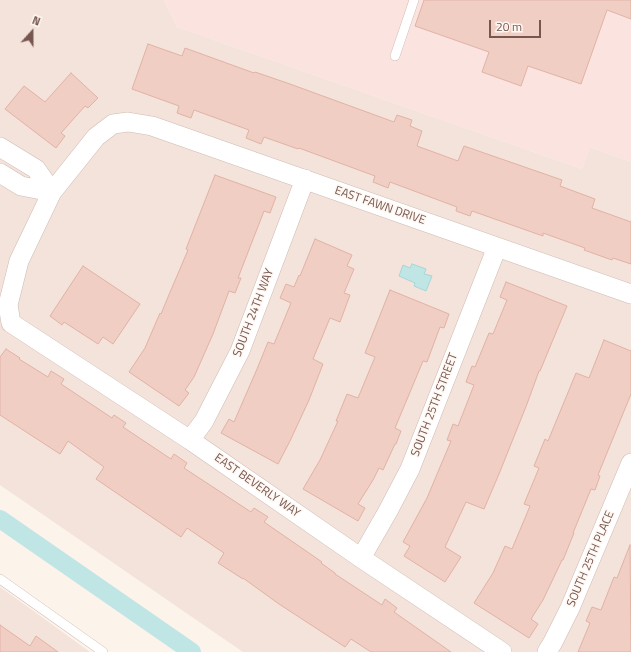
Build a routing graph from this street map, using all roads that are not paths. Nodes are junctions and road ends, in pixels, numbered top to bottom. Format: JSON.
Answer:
{"nodes":[{"id":1,"x":414,"y":0,"type":"edge"},
{"id":2,"x":394,"y":56,"type":"dead end"},
{"id":3,"x":0,"y":147,"type":"edge"},
{"id":4,"x":0,"y":173,"type":"edge"},
{"id":5,"x":305,"y":179,"type":"junction"},
{"id":6,"x":52,"y":192,"type":"junction"},
{"id":7,"x":497,"y":247,"type":"junction"},
{"id":8,"x":631,"y":294,"type":"edge"},
{"id":9,"x":190,"y":440,"type":"junction"},
{"id":10,"x":631,"y":463,"type":"edge"},
{"id":11,"x":361,"y":558,"type":"junction"},
{"id":12,"x":0,"y":578,"type":"edge"},
{"id":13,"x":103,"y":652,"type":"edge"},
{"id":14,"x":502,"y":652,"type":"edge"},
{"id":15,"x":547,"y":652,"type":"edge"}],
"edges":[{"from":1,"to":2,"type":"lane"},
{"from":3,"to":6,"type":"street"},
{"from":4,"to":6,"type":"street"},
{"from":5,"to":6,"type":"street","name":"EAST FAWN DRIVE"},
{"from":5,"to":7,"type":"street","name":"EAST FAWN DRIVE"},
{"from":5,"to":9,"type":"street","name":"SOUTH 24TH WAY"},
{"from":6,"to":9,"type":"street","name":"EAST BEVERLY WAY"},
{"from":7,"to":8,"type":"street","name":"EAST FAWN DRIVE"},
{"from":7,"to":11,"type":"street","name":"SOUTH 25TH STREET"},
{"from":9,"to":11,"type":"street","name":"EAST BEVERLY WAY"},
{"from":10,"to":15,"type":"street","name":"SOUTH 25TH PLACE"},
{"from":11,"to":14,"type":"street","name":"EAST BEVERLY WAY"},
{"from":12,"to":13,"type":"lane"}]}
